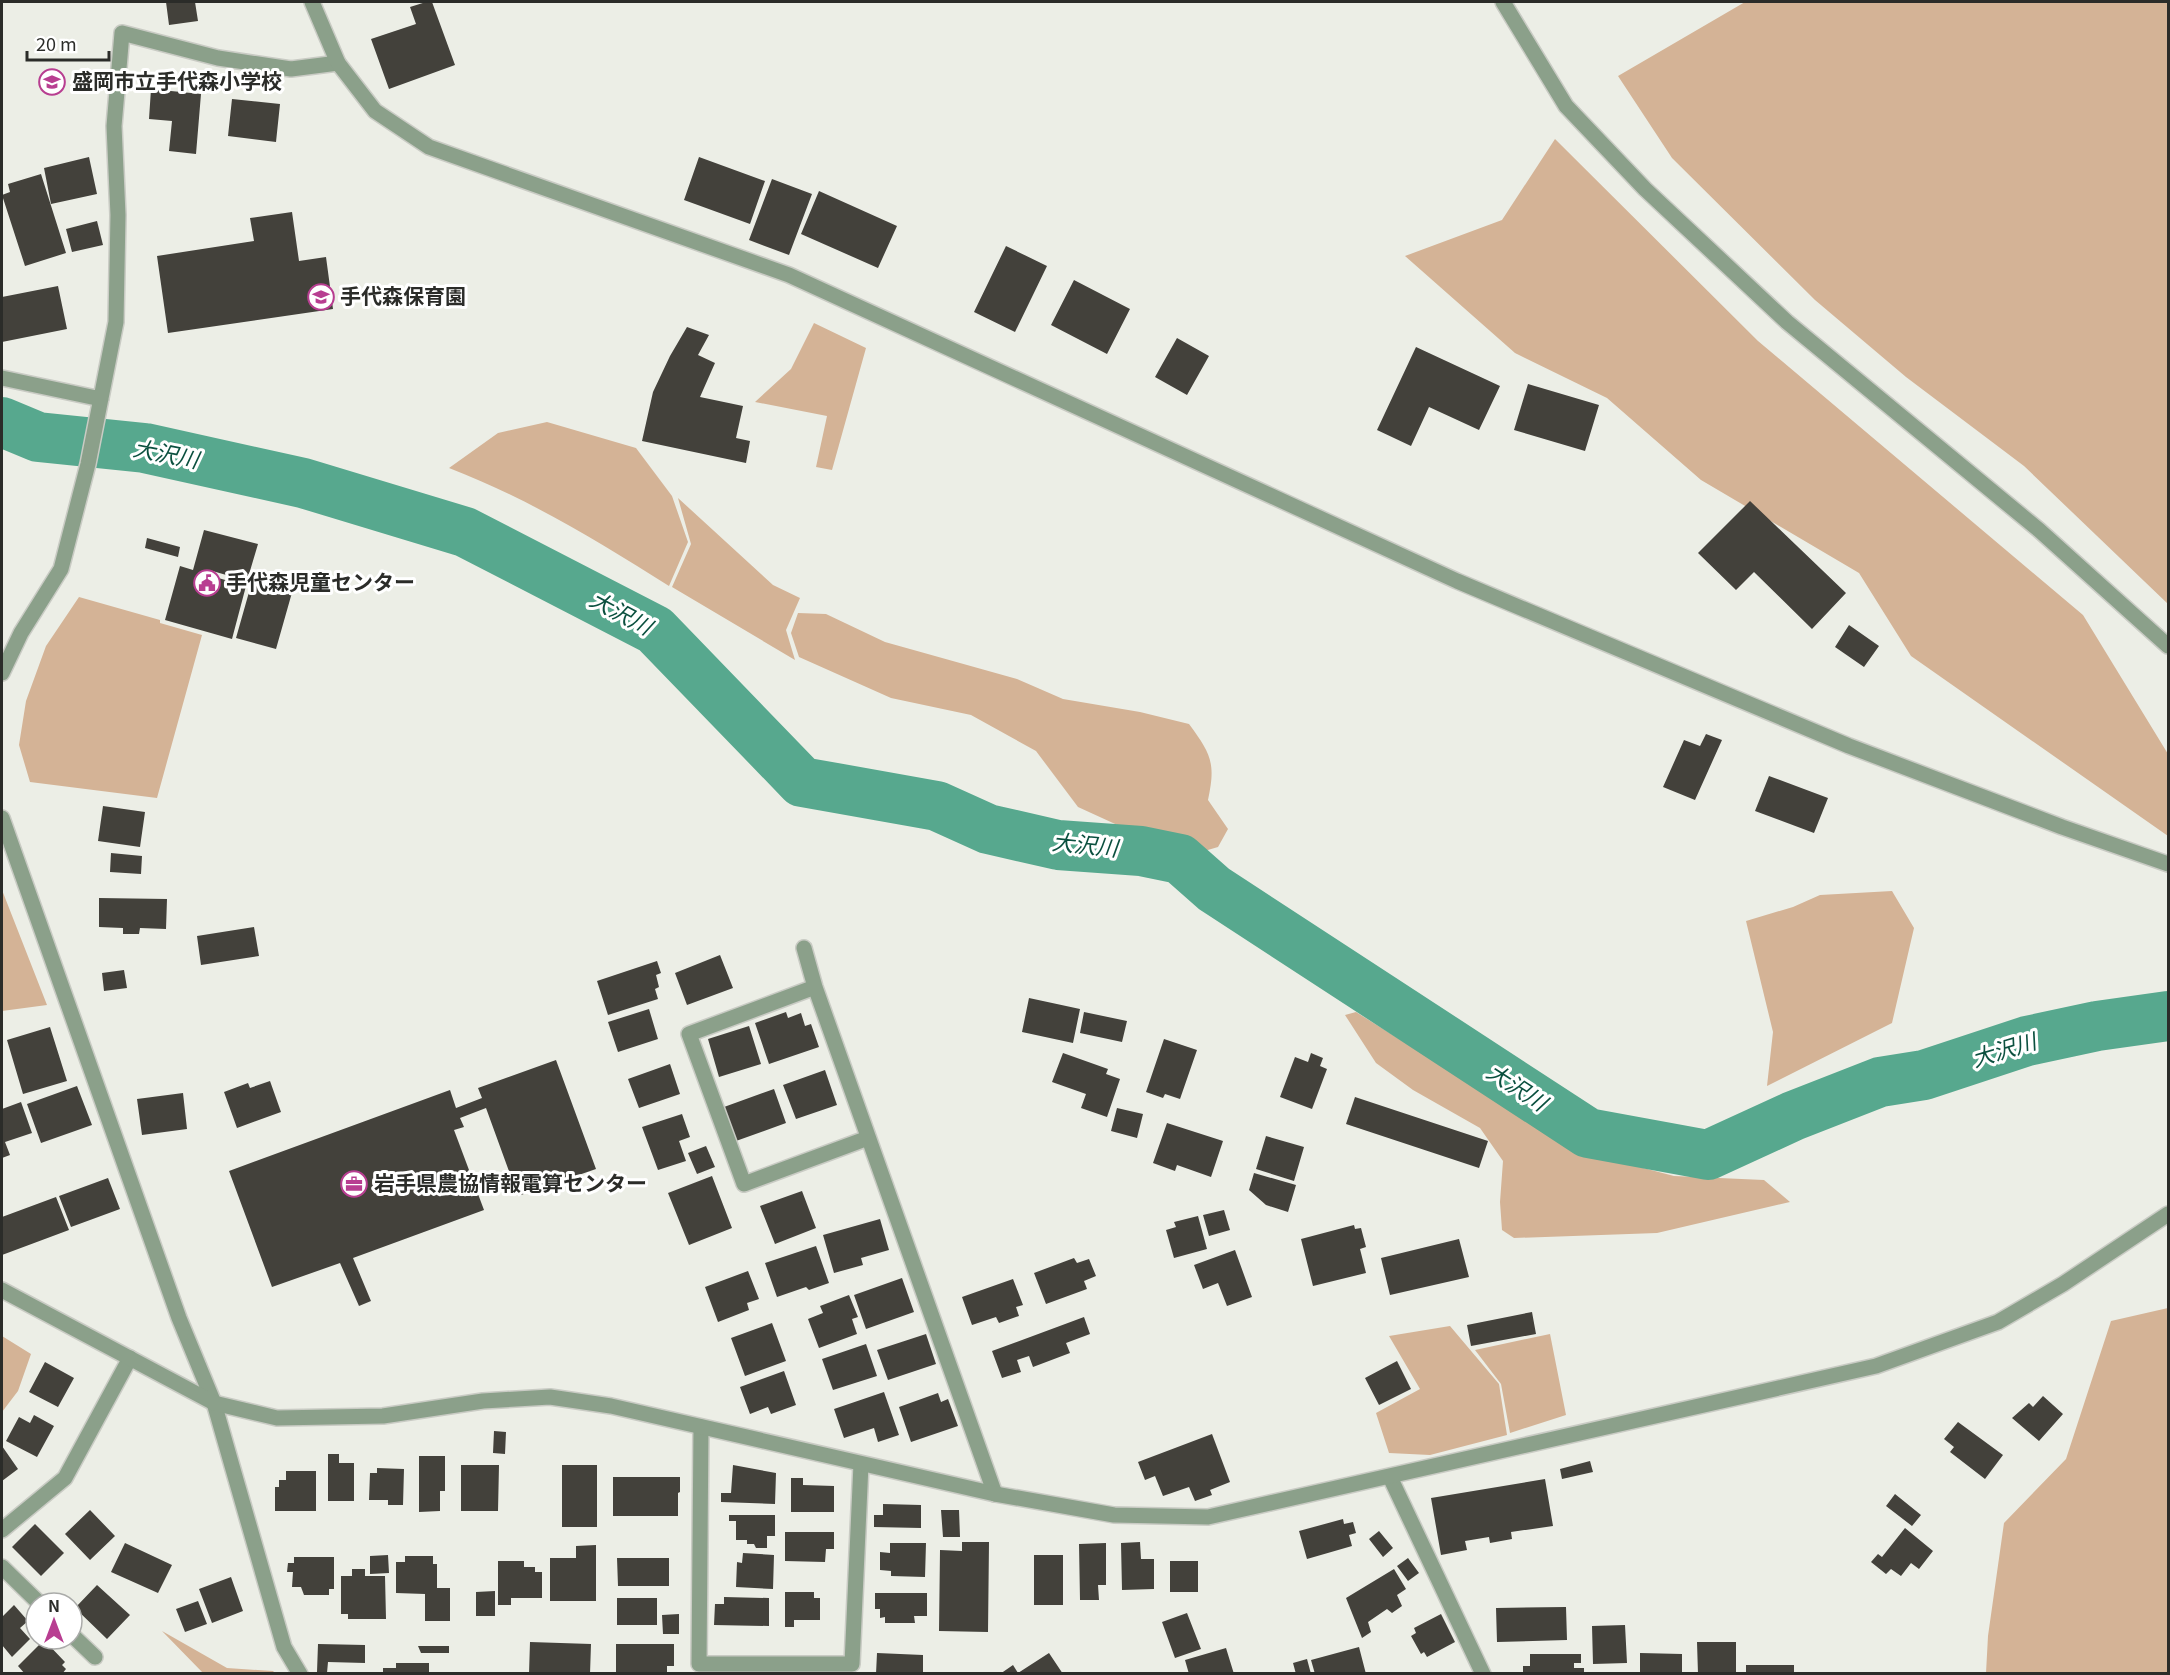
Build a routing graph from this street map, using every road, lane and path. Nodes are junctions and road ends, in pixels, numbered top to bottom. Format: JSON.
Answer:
{"nodes":[{"id":1,"x":312,"y":2,"type":"edge"},
{"id":2,"x":1503,"y":2,"type":"edge"},
{"id":3,"x":338,"y":63,"type":"junction"},
{"id":4,"x":2,"y":378,"type":"edge"},
{"id":5,"x":100,"y":405,"type":"junction"},
{"id":6,"x":2169,"y":646,"type":"edge"},
{"id":7,"x":2,"y":673,"type":"edge"},
{"id":8,"x":2,"y":818,"type":"edge"},
{"id":9,"x":2169,"y":864,"type":"edge"},
{"id":10,"x":804,"y":948,"type":"dead end"},
{"id":11,"x":815,"y":987,"type":"junction"},
{"id":12,"x":868,"y":1138,"type":"junction"},
{"id":13,"x":2169,"y":1214,"type":"edge"},
{"id":14,"x":2,"y":1290,"type":"edge"},
{"id":15,"x":130,"y":1358,"type":"junction"},
{"id":16,"x":214,"y":1403,"type":"junction"},
{"id":17,"x":701,"y":1428,"type":"junction"},
{"id":18,"x":861,"y":1464,"type":"junction"},
{"id":19,"x":1390,"y":1477,"type":"junction"},
{"id":20,"x":995,"y":1494,"type":"junction"},
{"id":21,"x":2,"y":1530,"type":"edge"},
{"id":22,"x":2,"y":1567,"type":"edge"},
{"id":23,"x":27,"y":1591,"type":"edge"},
{"id":24,"x":84,"y":1646,"type":"edge"},
{"id":25,"x":95,"y":1657,"type":"dead end"},
{"id":26,"x":300,"y":1674,"type":"edge"},
{"id":27,"x":1483,"y":1674,"type":"edge"}],
"edges":[{"from":1,"to":3,"type":"street"},
{"from":2,"to":6,"type":"street"},
{"from":3,"to":5,"type":"street"},
{"from":3,"to":9,"type":"street"},
{"from":4,"to":5,"type":"street"},
{"from":5,"to":7,"type":"street"},
{"from":8,"to":16,"type":"street"},
{"from":10,"to":11,"type":"street"},
{"from":11,"to":12,"type":"street"},
{"from":11,"to":12,"type":"street"},
{"from":12,"to":20,"type":"street"},
{"from":13,"to":19,"type":"street"},
{"from":14,"to":15,"type":"street"},
{"from":15,"to":16,"type":"street"},
{"from":15,"to":21,"type":"street"},
{"from":16,"to":17,"type":"street"},
{"from":16,"to":26,"type":"street"},
{"from":17,"to":18,"type":"street"},
{"from":17,"to":18,"type":"street"},
{"from":18,"to":20,"type":"street"},
{"from":19,"to":20,"type":"street"},
{"from":19,"to":27,"type":"street"},
{"from":22,"to":23,"type":"street"},
{"from":24,"to":25,"type":"street"}]}
